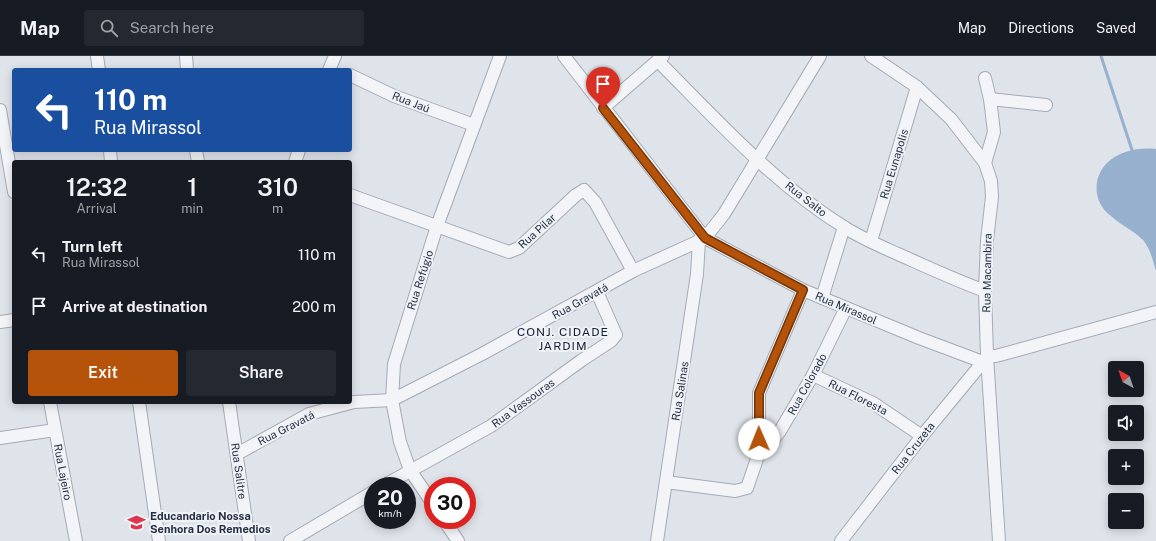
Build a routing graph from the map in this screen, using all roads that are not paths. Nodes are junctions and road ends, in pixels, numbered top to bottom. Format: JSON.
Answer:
{"nodes":[{"id":1,"x":97,"y":56,"type":"edge"},
{"id":2,"x":186,"y":56,"type":"edge"},
{"id":3,"x":500,"y":56,"type":"edge"},
{"id":4,"x":564,"y":56,"type":"edge"},
{"id":5,"x":820,"y":56,"type":"edge"},
{"id":6,"x":871,"y":56,"type":"edge"},
{"id":7,"x":661,"y":58,"type":"edge"},
{"id":8,"x":99,"y":68,"type":"edge"},
{"id":9,"x":188,"y":68,"type":"edge"},
{"id":10,"x":352,"y":76,"type":"edge"},
{"id":11,"x":984,"y":78,"type":"dead end"},
{"id":12,"x":917,"y":87,"type":"junction"},
{"id":13,"x":990,"y":99,"type":"junction"},
{"id":14,"x":1046,"y":105,"type":"dead end"},
{"id":15,"x":603,"y":108,"type":"junction"},
{"id":16,"x":0,"y":110,"type":"edge"},
{"id":17,"x":474,"y":125,"type":"junction"},
{"id":18,"x":9,"y":152,"type":"edge"},
{"id":19,"x":757,"y":158,"type":"junction"},
{"id":20,"x":985,"y":163,"type":"junction"},
{"id":21,"x":12,"y":176,"type":"edge"},
{"id":22,"x":352,"y":196,"type":"edge"},
{"id":23,"x":438,"y":226,"type":"junction"},
{"id":24,"x":844,"y":227,"type":"junction"},
{"id":25,"x":702,"y":239,"type":"junction"},
{"id":26,"x":871,"y":241,"type":"junction"},
{"id":27,"x":633,"y":271,"type":"junction"},
{"id":28,"x":803,"y":290,"type":"junction"},
{"id":29,"x":985,"y":290,"type":"junction"},
{"id":30,"x":597,"y":292,"type":"junction"},
{"id":31,"x":822,"y":298,"type":"junction"},
{"id":32,"x":846,"y":308,"type":"junction"},
{"id":33,"x":1156,"y":312,"type":"edge"},
{"id":34,"x":12,"y":320,"type":"edge"},
{"id":35,"x":0,"y":322,"type":"edge"},
{"id":36,"x":985,"y":359,"type":"junction"},
{"id":37,"x":813,"y":375,"type":"junction"},
{"id":38,"x":392,"y":400,"type":"junction"},
{"id":39,"x":352,"y":403,"type":"edge"},
{"id":40,"x":50,"y":404,"type":"edge"},
{"id":41,"x":139,"y":404,"type":"edge"},
{"id":42,"x":229,"y":404,"type":"edge"},
{"id":43,"x":346,"y":404,"type":"edge"},
{"id":44,"x":55,"y":430,"type":"junction"},
{"id":45,"x":922,"y":436,"type":"junction"},
{"id":46,"x":0,"y":438,"type":"edge"},
{"id":47,"x":759,"y":453,"type":"junction"},
{"id":48,"x":237,"y":454,"type":"junction"},
{"id":49,"x":410,"y":470,"type":"junction"},
{"id":50,"x":398,"y":477,"type":"edge"},
{"id":51,"x":666,"y":482,"type":"junction"},
{"id":52,"x":424,"y":491,"type":"edge"},
{"id":53,"x":364,"y":497,"type":"edge"},
{"id":54,"x":450,"y":529,"type":"edge"},
{"id":55,"x":76,"y":541,"type":"edge"},
{"id":56,"x":158,"y":541,"type":"edge"},
{"id":57,"x":249,"y":541,"type":"edge"},
{"id":58,"x":290,"y":541,"type":"edge"},
{"id":59,"x":458,"y":541,"type":"edge"},
{"id":60,"x":657,"y":541,"type":"edge"},
{"id":61,"x":841,"y":541,"type":"edge"},
{"id":62,"x":999,"y":541,"type":"edge"}],
"edges":[{"from":1,"to":8,"type":"street"},
{"from":2,"to":9,"type":"street"},
{"from":3,"to":17,"type":"street","name":"Rua Refúgio"},
{"from":4,"to":15,"type":"street","name":"Rua Mirassol"},
{"from":5,"to":19,"type":"street","name":"Rua Gravatá"},
{"from":6,"to":12,"type":"street","name":"Rua Macambira"},
{"from":7,"to":15,"type":"street"},
{"from":7,"to":19,"type":"street","name":"Rua Salto"},
{"from":10,"to":17,"type":"street","name":"Rua Jaú"},
{"from":11,"to":13,"type":"street"},
{"from":12,"to":20,"type":"street","name":"Rua Macambira"},
{"from":12,"to":26,"type":"street","name":"Rua Eunapolis"},
{"from":13,"to":14,"type":"street"},
{"from":13,"to":20,"type":"street"},
{"from":15,"to":25,"type":"street","name":"Rua Mirassol"},
{"from":16,"to":18,"type":"street"},
{"from":17,"to":23,"type":"street","name":"Rua Refúgio"},
{"from":18,"to":21,"type":"street"},
{"from":19,"to":24,"type":"street","name":"Rua Salto"},
{"from":19,"to":25,"type":"street","name":"Rua Gravatá"},
{"from":20,"to":29,"type":"street","name":"Rua Macambira"},
{"from":22,"to":23,"type":"street","name":"Rua Pilar"},
{"from":23,"to":27,"type":"street","name":"Rua Pilar"},
{"from":23,"to":38,"type":"street","name":"Rua Refúgio"},
{"from":24,"to":26,"type":"street","name":"Rua Salto"},
{"from":24,"to":31,"type":"street"},
{"from":25,"to":27,"type":"street","name":"Rua Gravatá"},
{"from":25,"to":28,"type":"street","name":"Rua Mirassol"},
{"from":25,"to":51,"type":"street","name":"Rua Salinas"},
{"from":26,"to":29,"type":"street","name":"Rua Salto"},
{"from":27,"to":30,"type":"street","name":"Rua Gravatá"},
{"from":28,"to":31,"type":"street","name":"Rua Mirassol"},
{"from":28,"to":47,"type":"street"},
{"from":29,"to":36,"type":"street","name":"Rua Macambira"},
{"from":30,"to":38,"type":"street","name":"Rua Gravatá"},
{"from":30,"to":49,"type":"street","name":"Rua Vassouras"},
{"from":31,"to":32,"type":"street","name":"Rua Mirassol"},
{"from":32,"to":36,"type":"street","name":"Rua Mirassol"},
{"from":32,"to":37,"type":"street","name":"Rua Colorado"},
{"from":33,"to":36,"type":"street"},
{"from":34,"to":35,"type":"street"},
{"from":36,"to":45,"type":"street","name":"Rua Cruzeta"},
{"from":36,"to":62,"type":"street","name":"Rua Macambira"},
{"from":37,"to":45,"type":"street","name":"Rua Floresta"},
{"from":37,"to":47,"type":"street","name":"Rua Colorado"},
{"from":38,"to":39,"type":"street","name":"Rua Gravatá"},
{"from":38,"to":49,"type":"street","name":"Rua Refúgio"},
{"from":40,"to":44,"type":"street","name":"Rua Lajeiro"},
{"from":41,"to":56,"type":"street"},
{"from":42,"to":48,"type":"street","name":"Rua Salitre"},
{"from":43,"to":48,"type":"street","name":"Rua Gravatá"},
{"from":44,"to":46,"type":"street"},
{"from":44,"to":55,"type":"street","name":"Rua Lajeiro"},
{"from":45,"to":61,"type":"street","name":"Rua Cruzeta"},
{"from":47,"to":51,"type":"street"},
{"from":48,"to":57,"type":"street","name":"Rua Salitre"},
{"from":49,"to":50,"type":"street","name":"Rua Vassouras"},
{"from":49,"to":52,"type":"street","name":"Rua Refúgio"},
{"from":51,"to":60,"type":"street","name":"Rua Salinas"},
{"from":53,"to":58,"type":"street"},
{"from":54,"to":59,"type":"street"}]}
